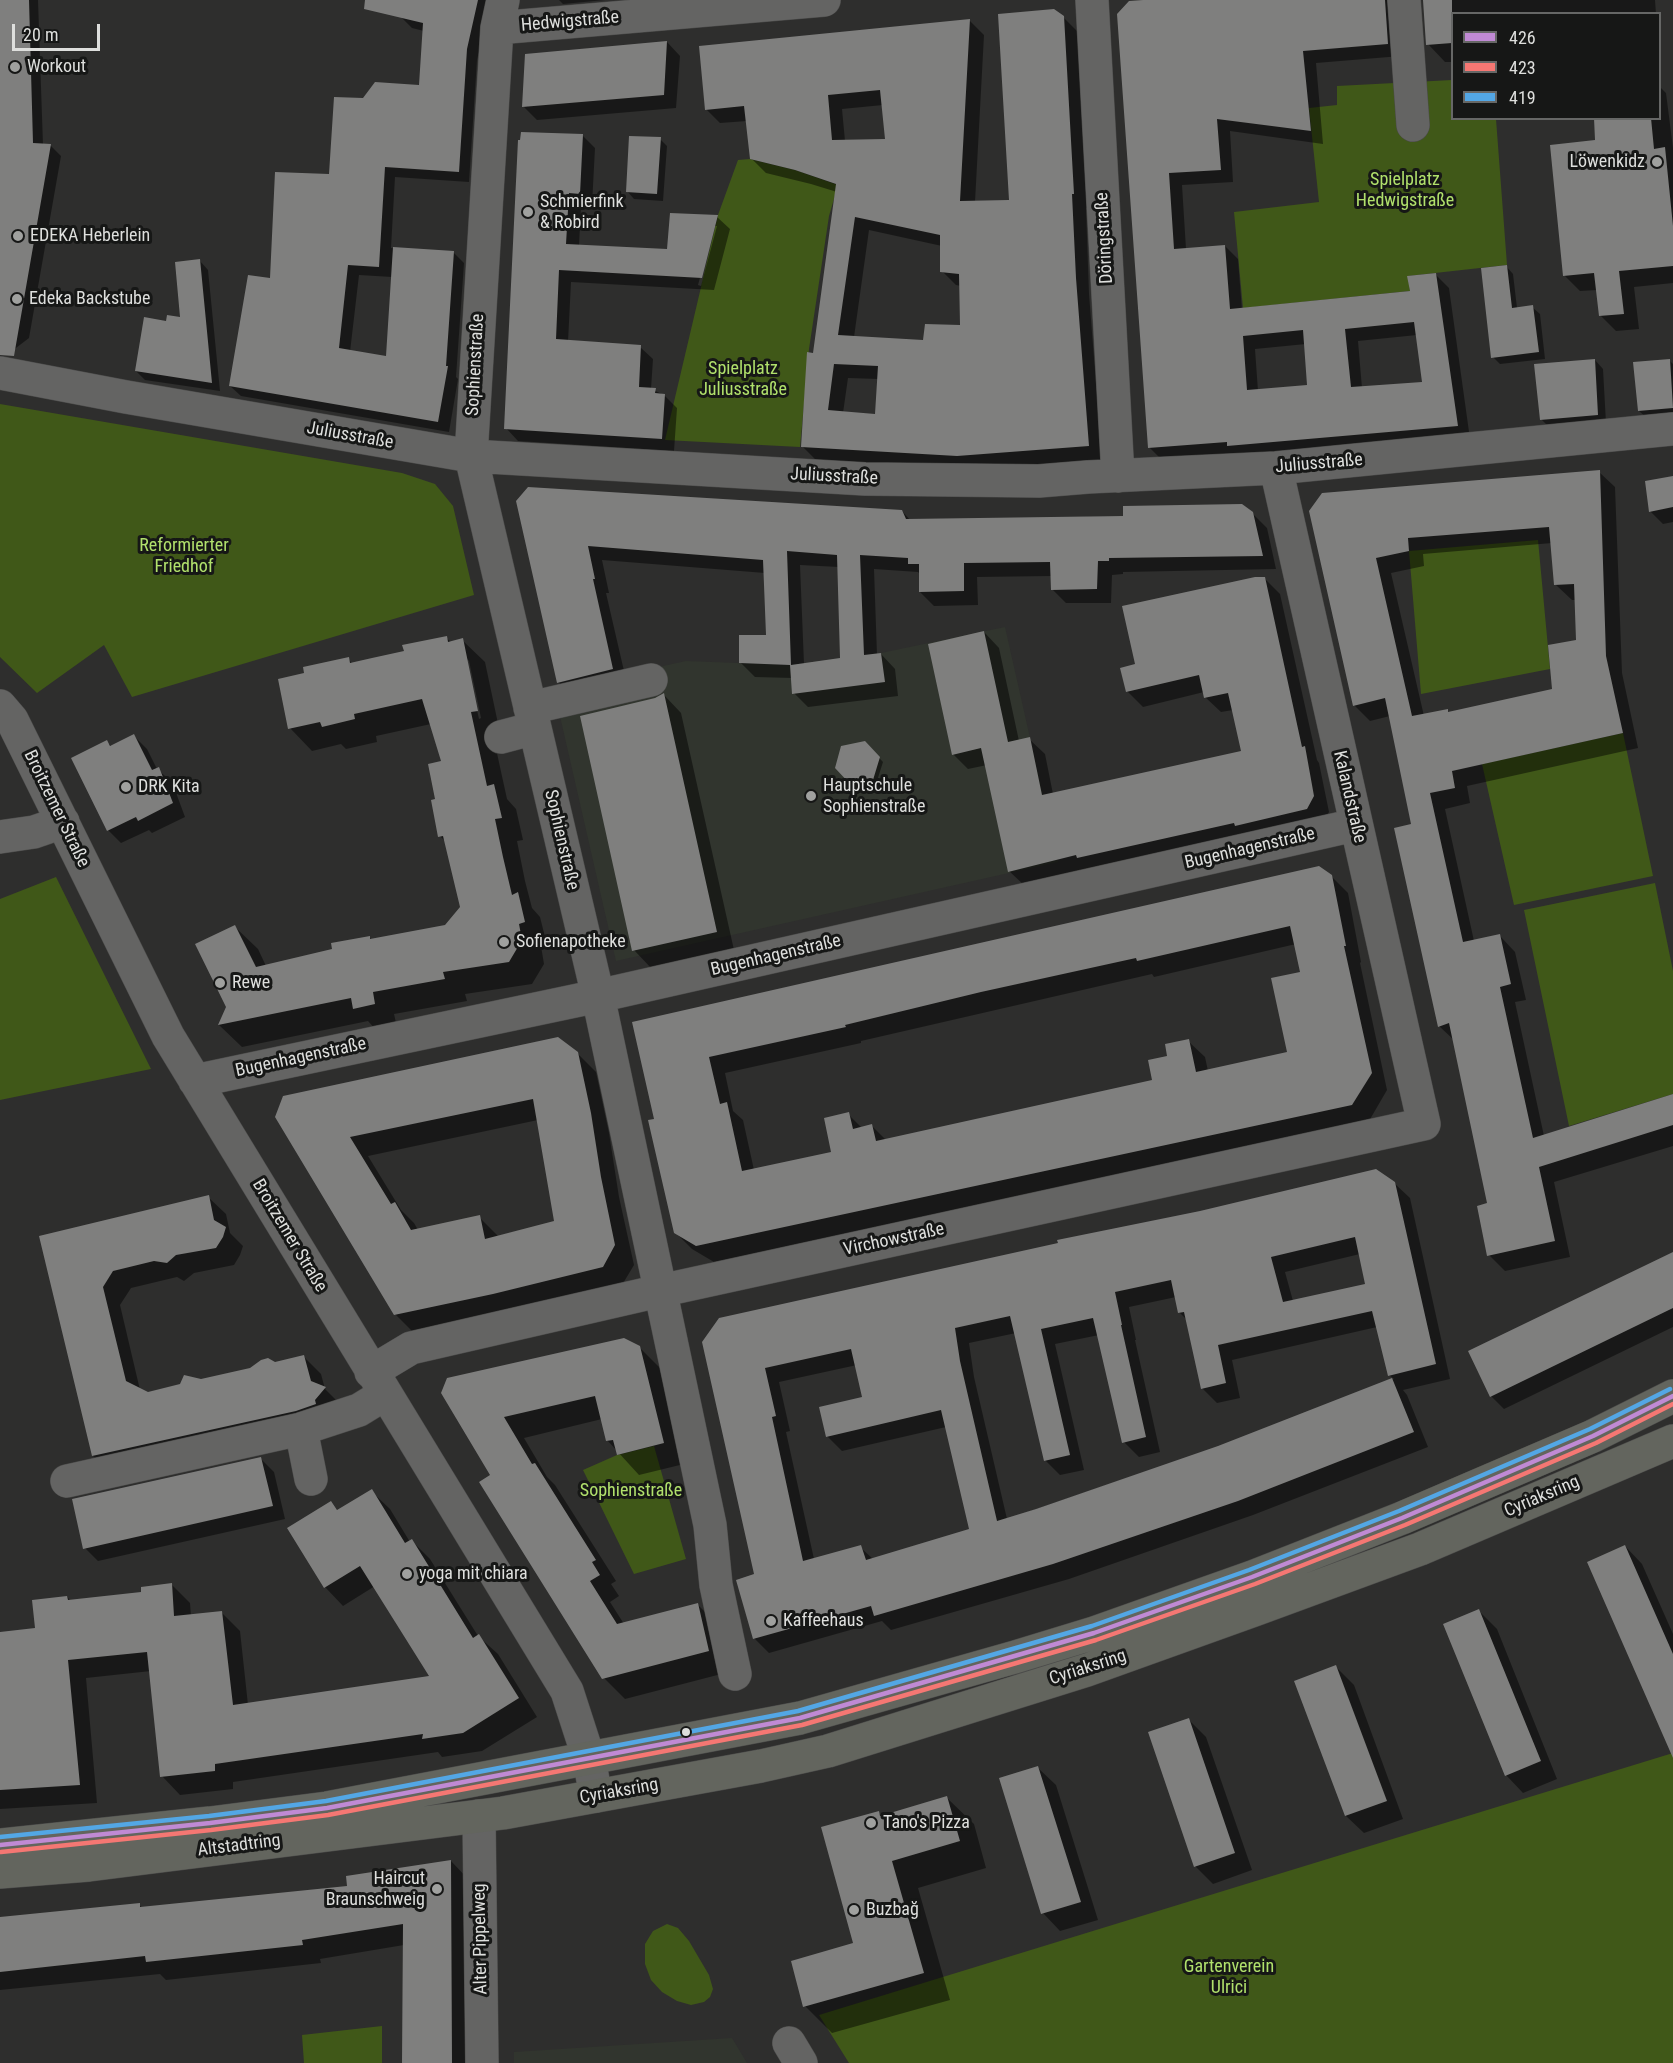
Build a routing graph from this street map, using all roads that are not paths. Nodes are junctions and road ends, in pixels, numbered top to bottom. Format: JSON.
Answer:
{"nodes":[{"id":1,"x":824,"y":0,"type":"edge"},
{"id":2,"x":1092,"y":0,"type":"edge"},
{"id":3,"x":1404,"y":0,"type":"edge"},
{"id":4,"x":500,"y":14,"type":"edge"},
{"id":5,"x":1413,"y":125,"type":"dead end"},
{"id":6,"x":0,"y":373,"type":"edge"},
{"id":7,"x":1673,"y":429,"type":"edge"},
{"id":8,"x":471,"y":456,"type":"junction"},
{"id":9,"x":1276,"y":468,"type":"junction"},
{"id":10,"x":1118,"y":476,"type":"junction"},
{"id":11,"x":651,"y":680,"type":"dead end"},
{"id":12,"x":4,"y":717,"type":"edge"},
{"id":13,"x":532,"y":718,"type":"junction"},
{"id":14,"x":501,"y":736,"type":"dead end"},
{"id":15,"x":63,"y":822,"type":"junction"},
{"id":16,"x":1355,"y":825,"type":"junction"},
{"id":17,"x":0,"y":837,"type":"edge"},
{"id":18,"x":598,"y":996,"type":"junction"},
{"id":19,"x":195,"y":1081,"type":"junction"},
{"id":20,"x":1424,"y":1124,"type":"joint"},
{"id":21,"x":661,"y":1291,"type":"junction"},
{"id":22,"x":378,"y":1383,"type":"junction"},
{"id":23,"x":1673,"y":1396,"type":"edge"},
{"id":24,"x":301,"y":1428,"type":"junction"},
{"id":25,"x":1673,"y":1441,"type":"edge"},
{"id":26,"x":311,"y":1479,"type":"dead end"},
{"id":27,"x":67,"y":1481,"type":"dead end"},
{"id":28,"x":735,"y":1674,"type":"dead end"},
{"id":29,"x":589,"y":1759,"type":"junction"},
{"id":30,"x":477,"y":1778,"type":"joint"},
{"id":31,"x":596,"y":1796,"type":"junction"},
{"id":32,"x":479,"y":1816,"type":"junction"},
{"id":33,"x":0,"y":1845,"type":"edge"},
{"id":34,"x":0,"y":1872,"type":"edge"},
{"id":35,"x":482,"y":2063,"type":"edge"}],
"edges":[{"from":1,"to":4,"type":"street","name":"Hedwigstraße"},
{"from":2,"to":10,"type":"street","name":"Döringstraße"},
{"from":3,"to":5,"type":"street"},
{"from":4,"to":8,"type":"street","name":"Sophienstraße"},
{"from":6,"to":8,"type":"street","name":"Juliusstraße"},
{"from":7,"to":9,"type":"street","name":"Juliusstraße"},
{"from":8,"to":10,"type":"street","name":"Juliusstraße"},
{"from":8,"to":13,"type":"street","name":"Sophienstraße"},
{"from":9,"to":10,"type":"street","name":"Juliusstraße"},
{"from":9,"to":16,"type":"street","name":"Kalandstraße"},
{"from":11,"to":13,"type":"street"},
{"from":12,"to":15,"type":"street","name":"Broitzemer Straße"},
{"from":13,"to":14,"type":"street"},
{"from":13,"to":18,"type":"street","name":"Sophienstraße"},
{"from":15,"to":17,"type":"street"},
{"from":15,"to":19,"type":"street","name":"Broitzemer Straße"},
{"from":16,"to":18,"type":"street","name":"Bugenhagenstraße"},
{"from":16,"to":20,"type":"street","name":"Kalandstraße"},
{"from":18,"to":19,"type":"street","name":"Bugenhagenstraße"},
{"from":18,"to":21,"type":"street","name":"Sophienstraße"},
{"from":19,"to":22,"type":"street","name":"Broitzemer Straße"},
{"from":20,"to":21,"type":"street","name":"Virchowstraße"},
{"from":21,"to":22,"type":"street","name":"Virchowstraße"},
{"from":21,"to":28,"type":"street","name":"Sophienstraße"},
{"from":22,"to":24,"type":"street","name":"Virchowstraße"},
{"from":22,"to":29,"type":"street","name":"Broitzemer Straße"},
{"from":23,"to":29,"type":"main road","name":"Cyriaksring"},
{"from":24,"to":26,"type":"street"},
{"from":24,"to":27,"type":"street","name":"Virchowstraße"},
{"from":25,"to":31,"type":"main road","name":"Cyriaksring"},
{"from":29,"to":30,"type":"main road","name":"Cyriaksring"},
{"from":29,"to":31,"type":"street","name":"Broitzemer Straße"},
{"from":30,"to":33,"type":"main road","name":"Altstadtring"},
{"from":31,"to":32,"type":"main road","name":"Cyriaksring"},
{"from":32,"to":34,"type":"main road","name":"Altstadtring"},
{"from":32,"to":35,"type":"street","name":"Alter Pippelweg"}]}
